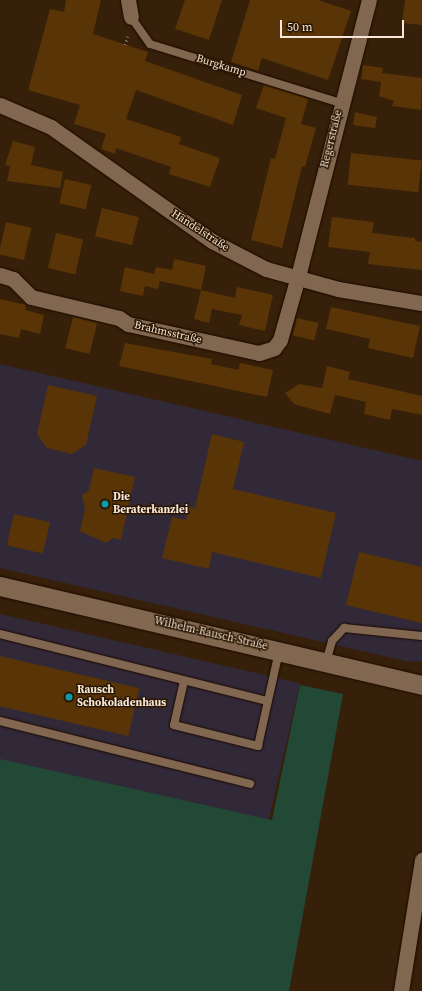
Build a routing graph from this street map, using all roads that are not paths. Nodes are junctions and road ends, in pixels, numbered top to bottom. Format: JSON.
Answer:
{"nodes":[{"id":1,"x":128,"y":0,"type":"edge"},
{"id":2,"x":369,"y":0,"type":"edge"},
{"id":3,"x":131,"y":17,"type":"joint"},
{"id":4,"x":341,"y":103,"type":"junction"},
{"id":5,"x":0,"y":105,"type":"edge"},
{"id":6,"x":0,"y":275,"type":"edge"},
{"id":7,"x":297,"y":280,"type":"junction"},
{"id":8,"x":422,"y":303,"type":"edge"},
{"id":9,"x":0,"y":586,"type":"edge"},
{"id":10,"x":0,"y":634,"type":"edge"},
{"id":11,"x":422,"y":636,"type":"edge"},
{"id":12,"x":280,"y":650,"type":"junction"},
{"id":13,"x":326,"y":662,"type":"junction"},
{"id":14,"x":184,"y":681,"type":"junction"},
{"id":15,"x":422,"y":685,"type":"edge"},
{"id":16,"x":267,"y":701,"type":"junction"},
{"id":17,"x":0,"y":721,"type":"edge"},
{"id":18,"x":250,"y":784,"type":"dead end"},
{"id":19,"x":422,"y":860,"type":"edge"},
{"id":20,"x":401,"y":991,"type":"edge"}],
"edges":[{"from":1,"to":3,"type":"street","name":"Burgkamp"},
{"from":2,"to":4,"type":"street","name":"Regerstraße"},
{"from":3,"to":4,"type":"lane","name":"Burgkamp"},
{"from":4,"to":7,"type":"street","name":"Regerstraße"},
{"from":5,"to":7,"type":"street","name":"Händelstraße"},
{"from":6,"to":7,"type":"street","name":"Brahmsstraße"},
{"from":7,"to":8,"type":"street","name":"Händelstraße"},
{"from":9,"to":12,"type":"street","name":"Wilhelm-Rausch-Straße"},
{"from":10,"to":14,"type":"lane"},
{"from":11,"to":13,"type":"lane"},
{"from":12,"to":13,"type":"street","name":"Wilhelm-Rausch-Straße"},
{"from":12,"to":16,"type":"lane"},
{"from":13,"to":15,"type":"street","name":"Wilhelm-Rausch-Straße"},
{"from":14,"to":16,"type":"lane"},
{"from":14,"to":16,"type":"lane"},
{"from":17,"to":18,"type":"lane"},
{"from":19,"to":20,"type":"street"}]}
